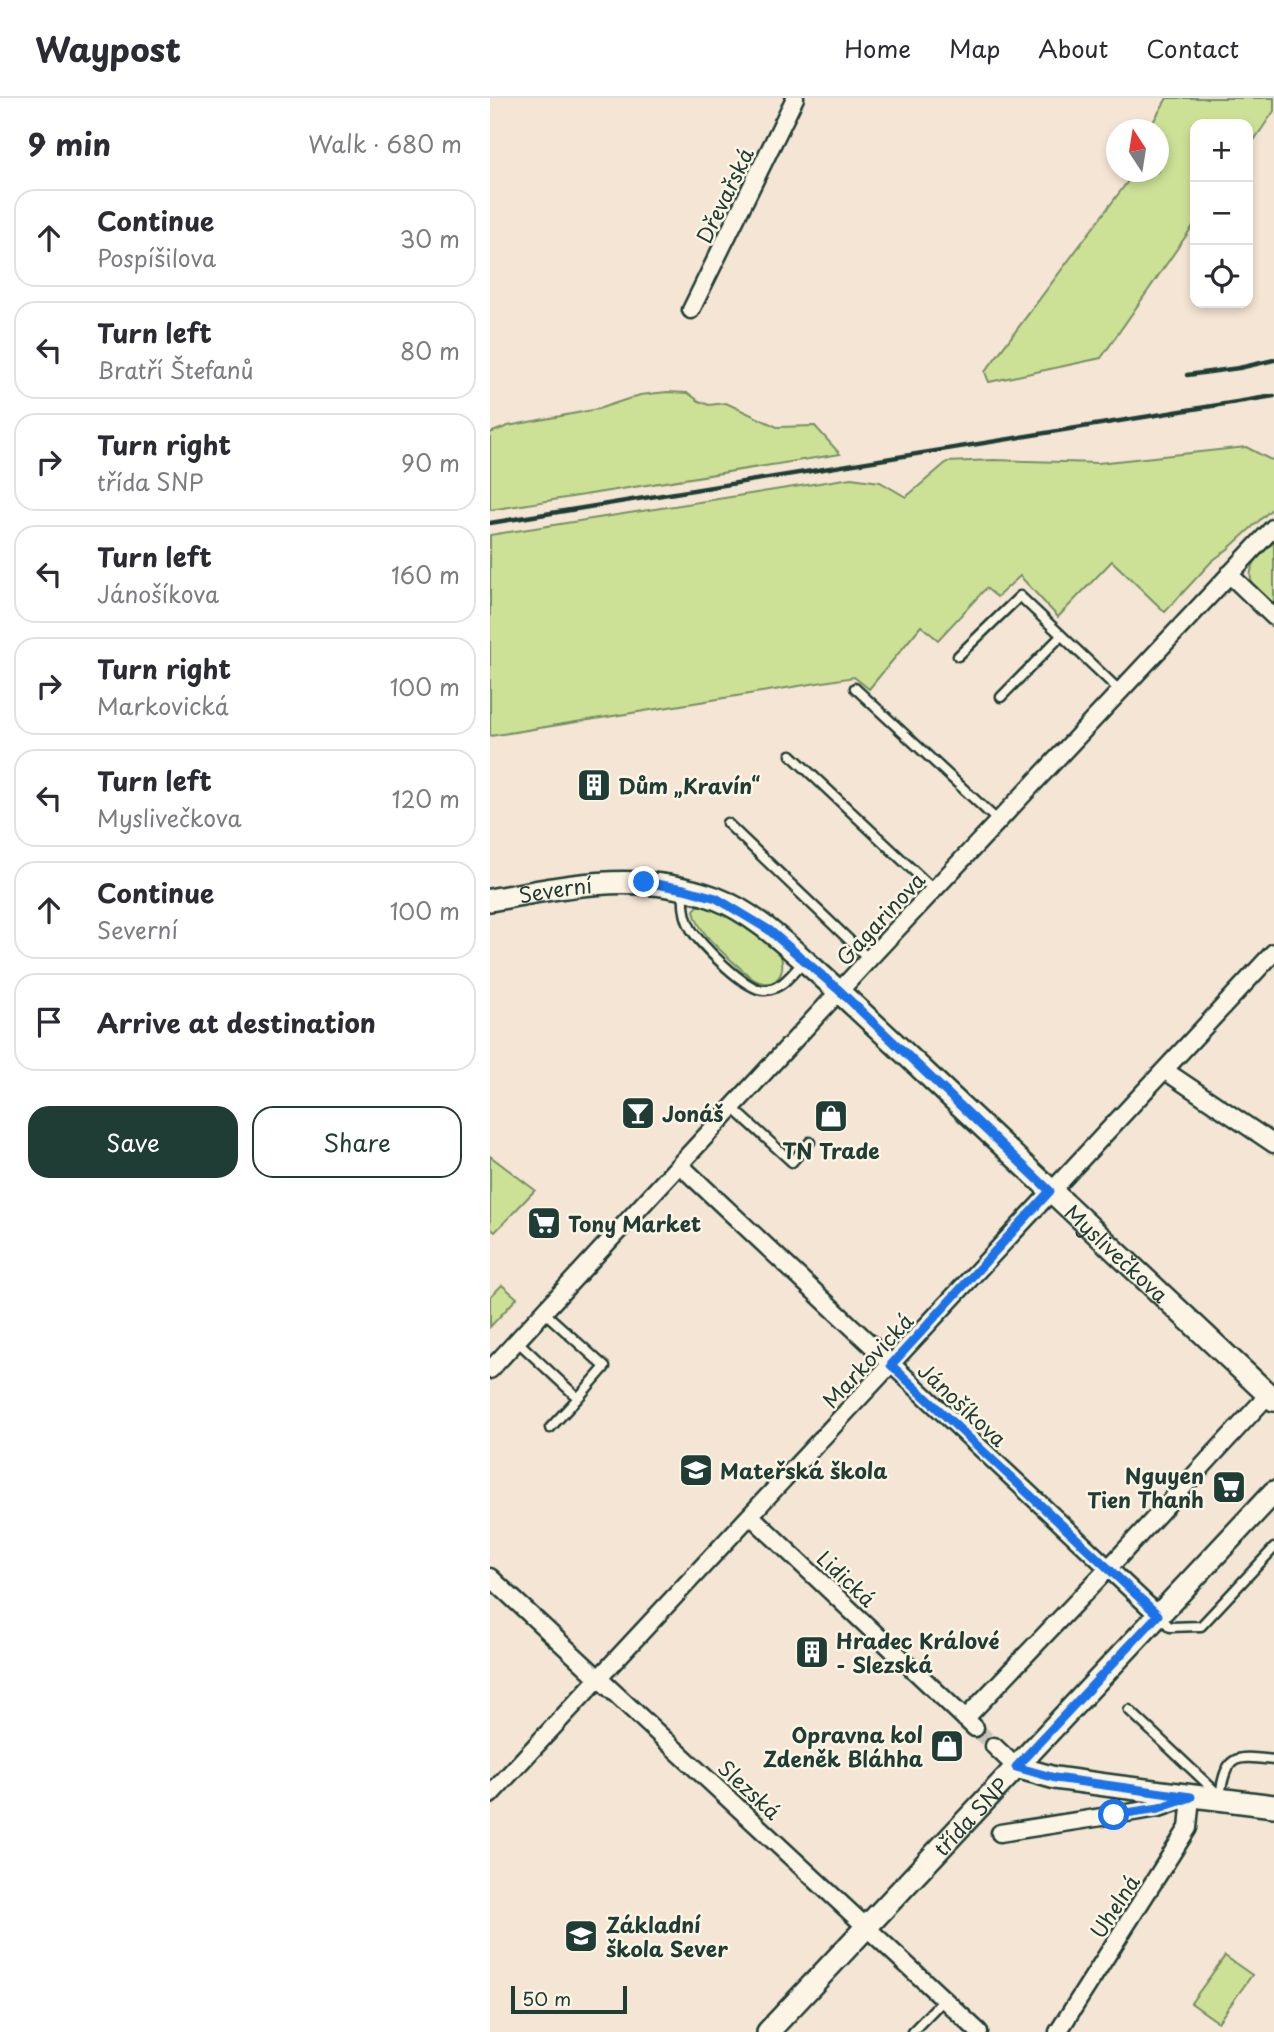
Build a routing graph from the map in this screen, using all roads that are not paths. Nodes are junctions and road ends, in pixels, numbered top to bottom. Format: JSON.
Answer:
{"nodes":[{"id":1,"x":795,"y":98,"type":"edge"},
{"id":2,"x":691,"y":310,"type":"dead end"},
{"id":3,"x":1274,"y":527,"type":"edge"},
{"id":4,"x":1229,"y":574,"type":"junction"},
{"id":5,"x":1274,"y":617,"type":"edge"},
{"id":6,"x":1061,"y":636,"type":"junction"},
{"id":7,"x":958,"y":656,"type":"dead end"},
{"id":8,"x":855,"y":688,"type":"dead end"},
{"id":9,"x":1120,"y":691,"type":"junction"},
{"id":10,"x":1001,"y":697,"type":"dead end"},
{"id":11,"x":791,"y":755,"type":"dead end"},
{"id":12,"x":998,"y":821,"type":"junction"},
{"id":13,"x":727,"y":823,"type":"dead end"},
{"id":14,"x":684,"y":889,"type":"junction"},
{"id":15,"x":934,"y":890,"type":"junction"},
{"id":16,"x":490,"y":900,"type":"edge"},
{"id":17,"x":1274,"y":952,"type":"edge"},
{"id":18,"x":869,"y":959,"type":"junction"},
{"id":19,"x":805,"y":961,"type":"junction"},
{"id":20,"x":840,"y":991,"type":"junction"},
{"id":21,"x":1164,"y":1070,"type":"junction"},
{"id":22,"x":733,"y":1108,"type":"junction"},
{"id":23,"x":810,"y":1142,"type":"dead end"},
{"id":24,"x":1274,"y":1144,"type":"edge"},
{"id":25,"x":680,"y":1165,"type":"junction"},
{"id":26,"x":1050,"y":1191,"type":"junction"},
{"id":27,"x":544,"y":1312,"type":"junction"},
{"id":28,"x":517,"y":1341,"type":"junction"},
{"id":29,"x":891,"y":1365,"type":"junction"},
{"id":30,"x":490,"y":1370,"type":"edge"},
{"id":31,"x":1271,"y":1397,"type":"edge"},
{"id":32,"x":578,"y":1398,"type":"junction"},
{"id":33,"x":550,"y":1429,"type":"dead end"},
{"id":34,"x":1274,"y":1492,"type":"edge"},
{"id":35,"x":751,"y":1516,"type":"junction"},
{"id":36,"x":1274,"y":1548,"type":"edge"},
{"id":37,"x":1108,"y":1568,"type":"junction"},
{"id":38,"x":490,"y":1577,"type":"edge"},
{"id":39,"x":1158,"y":1615,"type":"junction"},
{"id":40,"x":600,"y":1678,"type":"junction"},
{"id":41,"x":1129,"y":1710,"type":"dead end"},
{"id":42,"x":994,"y":1746,"type":"tunnel mouth"},
{"id":43,"x":1274,"y":1760,"type":"edge"},
{"id":44,"x":1016,"y":1767,"type":"junction"},
{"id":45,"x":490,"y":1795,"type":"edge"},
{"id":46,"x":1191,"y":1797,"type":"junction"},
{"id":47,"x":1220,"y":1798,"type":"junction"},
{"id":48,"x":1274,"y":1806,"type":"edge"},
{"id":49,"x":1000,"y":1833,"type":"dead end"},
{"id":50,"x":867,"y":1927,"type":"junction"},
{"id":51,"x":944,"y":1999,"type":"junction"},
{"id":52,"x":768,"y":2032,"type":"edge"},
{"id":53,"x":912,"y":2032,"type":"edge"},
{"id":54,"x":979,"y":2032,"type":"edge"},
{"id":55,"x":1058,"y":2032,"type":"edge"}],
"edges":[{"from":1,"to":2,"type":"street","name":"Dřevařská"},
{"from":3,"to":4,"type":"street","name":"Gagarinova"},
{"from":4,"to":5,"type":"street"},
{"from":4,"to":9,"type":"street","name":"Gagarinova"},
{"from":6,"to":7,"type":"lane"},
{"from":6,"to":9,"type":"lane"},
{"from":6,"to":10,"type":"lane"},
{"from":8,"to":12,"type":"lane"},
{"from":9,"to":12,"type":"street","name":"Gagarinova"},
{"from":11,"to":15,"type":"lane"},
{"from":12,"to":15,"type":"street","name":"Gagarinova"},
{"from":13,"to":18,"type":"lane"},
{"from":14,"to":16,"type":"street","name":"Severní"},
{"from":14,"to":19,"type":"street","name":"Severní"},
{"from":14,"to":19,"type":"lane"},
{"from":15,"to":18,"type":"street","name":"Gagarinova"},
{"from":17,"to":21,"type":"street","name":"Markovická"},
{"from":18,"to":20,"type":"street","name":"Gagarinova"},
{"from":19,"to":20,"type":"street","name":"Severní"},
{"from":20,"to":22,"type":"street","name":"Gagarinova"},
{"from":20,"to":26,"type":"street","name":"Myslivečkova"},
{"from":21,"to":24,"type":"street"},
{"from":21,"to":26,"type":"street","name":"Markovická"},
{"from":22,"to":23,"type":"lane"},
{"from":22,"to":25,"type":"street","name":"Gagarinova"},
{"from":25,"to":27,"type":"street","name":"Gagarinova"},
{"from":25,"to":29,"type":"street","name":"Jánošíkova"},
{"from":26,"to":29,"type":"street","name":"Markovická"},
{"from":26,"to":31,"type":"street","name":"Myslivečkova"},
{"from":27,"to":28,"type":"street","name":"Gagarinova"},
{"from":27,"to":32,"type":"lane"},
{"from":28,"to":30,"type":"street","name":"Gagarinova"},
{"from":28,"to":32,"type":"lane"},
{"from":29,"to":35,"type":"street","name":"Markovická"},
{"from":29,"to":37,"type":"street","name":"Jánošíkova"},
{"from":31,"to":37,"type":"street"},
{"from":32,"to":33,"type":"lane"},
{"from":34,"to":39,"type":"street","name":"třída SNP"},
{"from":35,"to":37,"type":"street","name":"Lidická"},
{"from":35,"to":40,"type":"street","name":"Markovická"},
{"from":36,"to":39,"type":"lane"},
{"from":37,"to":39,"type":"street","name":"Jánošíkova"},
{"from":38,"to":40,"type":"street","name":"Slezská"},
{"from":39,"to":44,"type":"street","name":"třída SNP"},
{"from":40,"to":45,"type":"street","name":"Markovická"},
{"from":40,"to":50,"type":"street","name":"Slezská"},
{"from":41,"to":47,"type":"lane"},
{"from":42,"to":44,"type":"street"},
{"from":43,"to":47,"type":"lane"},
{"from":44,"to":46,"type":"street"},
{"from":44,"to":50,"type":"street","name":"třída SNP"},
{"from":46,"to":47,"type":"street"},
{"from":46,"to":49,"type":"street"},
{"from":46,"to":55,"type":"street","name":"Uhelná"},
{"from":47,"to":48,"type":"street"},
{"from":50,"to":51,"type":"street","name":"Slezská"},
{"from":50,"to":52,"type":"street","name":"třída SNP"},
{"from":51,"to":53,"type":"lane"},
{"from":51,"to":54,"type":"street","name":"Slezská"}]}
